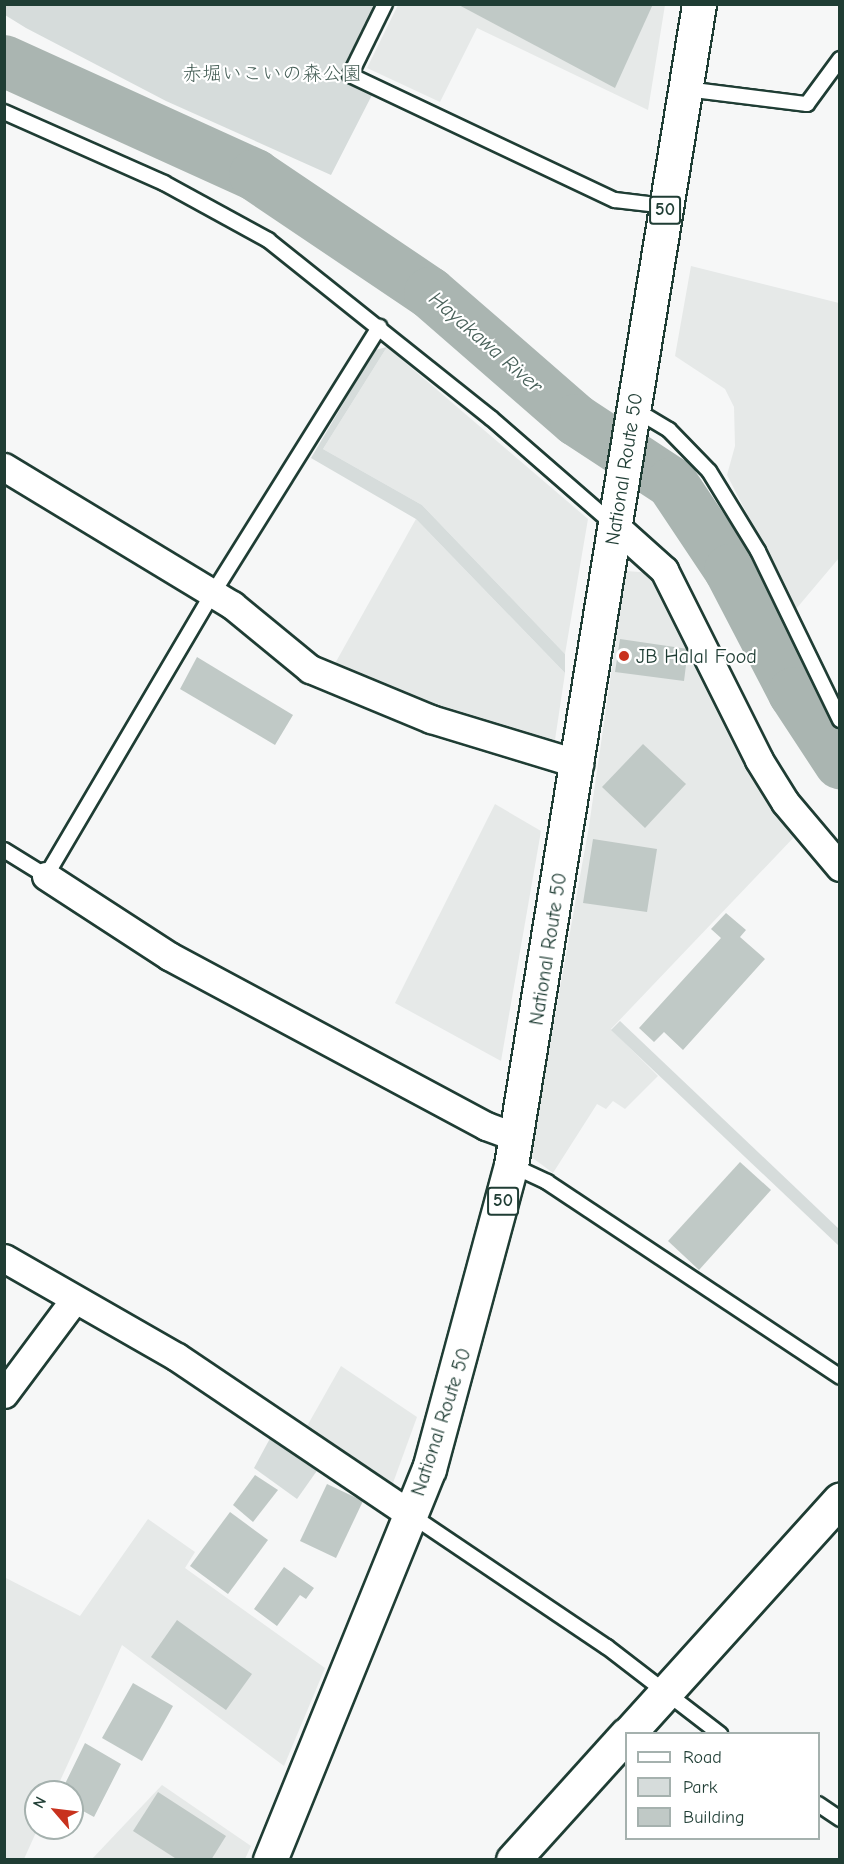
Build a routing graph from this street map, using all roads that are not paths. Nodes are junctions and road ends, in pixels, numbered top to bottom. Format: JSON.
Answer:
{"nodes":[{"id":1,"x":385,"y":4,"type":"edge"},
{"id":2,"x":699,"y":4,"type":"edge"},
{"id":3,"x":840,"y":59,"type":"edge"},
{"id":4,"x":686,"y":89,"type":"junction"},
{"id":5,"x":4,"y":112,"type":"edge"},
{"id":6,"x":665,"y":206,"type":"junction"},
{"id":7,"x":379,"y":327,"type":"junction"},
{"id":8,"x":633,"y":413,"type":"junction"},
{"id":9,"x":4,"y":467,"type":"edge"},
{"id":10,"x":616,"y":519,"type":"junction"},
{"id":11,"x":213,"y":593,"type":"junction"},
{"id":12,"x":840,"y":720,"type":"edge"},
{"id":13,"x":579,"y":764,"type":"junction"},
{"id":14,"x":4,"y":850,"type":"edge"},
{"id":15,"x":840,"y":867,"type":"edge"},
{"id":16,"x":46,"y":876,"type":"junction"},
{"id":17,"x":514,"y":1151,"type":"junction"},
{"id":18,"x":4,"y":1258,"type":"edge"},
{"id":19,"x":74,"y":1300,"type":"junction"},
{"id":20,"x":840,"y":1377,"type":"edge"},
{"id":21,"x":4,"y":1394,"type":"edge"},
{"id":22,"x":840,"y":1499,"type":"edge"},
{"id":23,"x":411,"y":1515,"type":"junction"},
{"id":24,"x":665,"y":1693,"type":"junction"},
{"id":25,"x":629,"y":1732,"type":"edge"},
{"id":26,"x":717,"y":1732,"type":"edge"},
{"id":27,"x":625,"y":1736,"type":"edge"},
{"id":28,"x":820,"y":1805,"type":"edge"},
{"id":29,"x":840,"y":1819,"type":"edge"},
{"id":30,"x":270,"y":1860,"type":"edge"},
{"id":31,"x":513,"y":1860,"type":"edge"}],
"edges":[{"from":1,"to":6,"type":"lane"},
{"from":2,"to":4,"type":"main road","name":"National Route 50","number":"50"},
{"from":3,"to":4,"type":"lane"},
{"from":4,"to":6,"type":"main road","name":"National Route 50","number":"50"},
{"from":5,"to":7,"type":"lane"},
{"from":6,"to":8,"type":"main road","name":"National Route 50","number":"50"},
{"from":7,"to":10,"type":"lane"},
{"from":7,"to":11,"type":"lane"},
{"from":8,"to":10,"type":"main road","name":"National Route 50","number":"50"},
{"from":8,"to":12,"type":"lane"},
{"from":9,"to":11,"type":"street"},
{"from":10,"to":13,"type":"main road","name":"National Route 50","number":"50"},
{"from":10,"to":15,"type":"street"},
{"from":11,"to":13,"type":"street"},
{"from":11,"to":16,"type":"lane"},
{"from":13,"to":17,"type":"main road","name":"National Route 50","number":"50"},
{"from":14,"to":16,"type":"lane"},
{"from":16,"to":17,"type":"street"},
{"from":17,"to":20,"type":"lane"},
{"from":17,"to":23,"type":"main road","name":"National Route 50","number":"50"},
{"from":18,"to":19,"type":"street"},
{"from":19,"to":21,"type":"street"},
{"from":19,"to":23,"type":"street"},
{"from":22,"to":24,"type":"main road"},
{"from":23,"to":24,"type":"lane"},
{"from":23,"to":30,"type":"main road","name":"National Route 50","number":"50"},
{"from":24,"to":25,"type":"main road"},
{"from":24,"to":26,"type":"lane"},
{"from":27,"to":31,"type":"main road"},
{"from":28,"to":29,"type":"lane"}]}
